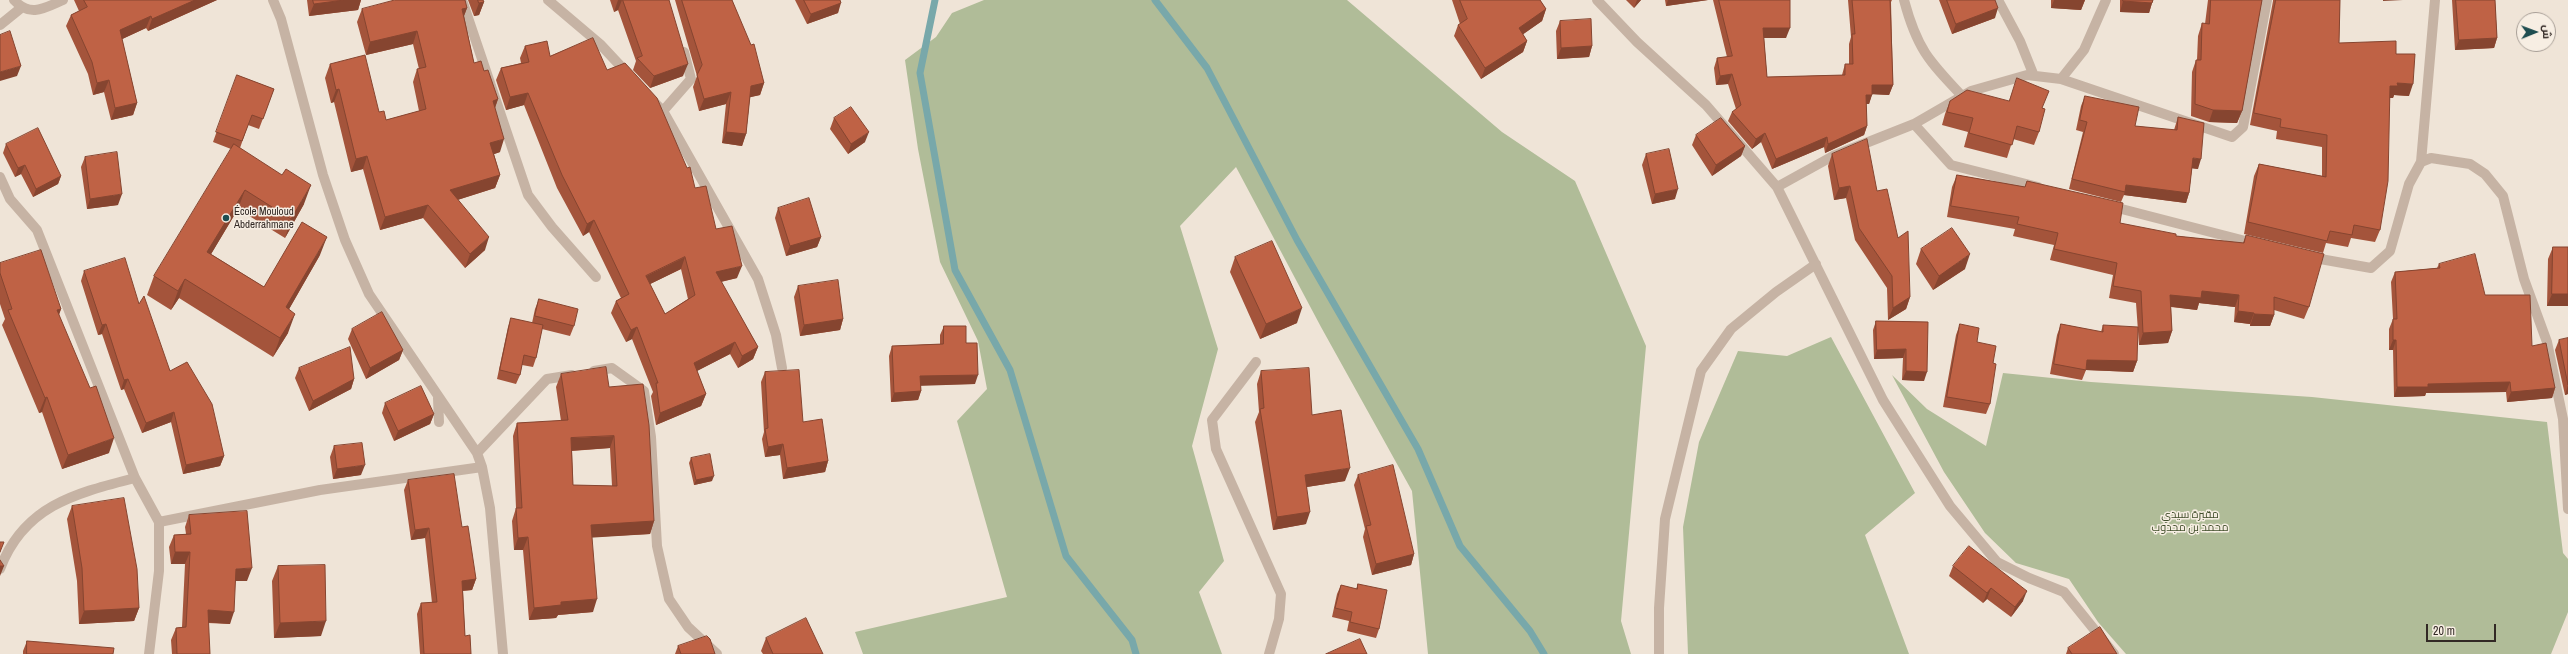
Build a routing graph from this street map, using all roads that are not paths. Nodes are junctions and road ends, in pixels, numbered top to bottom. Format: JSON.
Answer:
{"nodes":[{"id":1,"x":14,"y":0,"type":"edge"},
{"id":2,"x":63,"y":0,"type":"edge"},
{"id":3,"x":273,"y":0,"type":"edge"},
{"id":4,"x":462,"y":0,"type":"edge"},
{"id":5,"x":548,"y":0,"type":"edge"},
{"id":6,"x":1597,"y":0,"type":"edge"},
{"id":7,"x":1904,"y":0,"type":"edge"},
{"id":8,"x":1998,"y":0,"type":"edge"},
{"id":9,"x":2106,"y":0,"type":"edge"},
{"id":10,"x":2267,"y":0,"type":"edge"},
{"id":11,"x":2435,"y":0,"type":"edge"},
{"id":12,"x":21,"y":8,"type":"junction"},
{"id":13,"x":0,"y":25,"type":"edge"},
{"id":14,"x":681,"y":43,"type":"edge"},
{"id":15,"x":2034,"y":76,"type":"junction"},
{"id":16,"x":2060,"y":79,"type":"junction"},
{"id":17,"x":633,"y":80,"type":"edge"},
{"id":18,"x":648,"y":95,"type":"edge"},
{"id":19,"x":1963,"y":97,"type":"junction"},
{"id":20,"x":663,"y":110,"type":"junction"},
{"id":21,"x":1914,"y":124,"type":"junction"},
{"id":22,"x":2421,"y":162,"type":"junction"},
{"id":23,"x":0,"y":177,"type":"edge"},
{"id":24,"x":1777,"y":187,"type":"junction"},
{"id":25,"x":2051,"y":190,"type":"edge"},
{"id":26,"x":2097,"y":202,"type":"edge"},
{"id":27,"x":2265,"y":246,"type":"edge"},
{"id":28,"x":2296,"y":254,"type":"edge"},
{"id":29,"x":1816,"y":264,"type":"junction"},
{"id":30,"x":596,"y":277,"type":"dead end"},
{"id":31,"x":1256,"y":362,"type":"dead end"},
{"id":32,"x":782,"y":368,"type":"dead end"},
{"id":33,"x":438,"y":398,"type":"junction"},
{"id":34,"x":439,"y":422,"type":"dead end"},
{"id":35,"x":477,"y":453,"type":"junction"},
{"id":36,"x":482,"y":467,"type":"junction"},
{"id":37,"x":135,"y":478,"type":"junction"},
{"id":38,"x":2568,"y":509,"type":"edge"},
{"id":39,"x":159,"y":522,"type":"junction"},
{"id":40,"x":0,"y":569,"type":"edge"},
{"id":41,"x":149,"y":654,"type":"edge"},
{"id":42,"x":503,"y":654,"type":"edge"},
{"id":43,"x":717,"y":654,"type":"edge"},
{"id":44,"x":1269,"y":654,"type":"edge"},
{"id":45,"x":1659,"y":654,"type":"edge"},
{"id":46,"x":2114,"y":654,"type":"edge"}],
"edges":[{"from":1,"to":12,"type":"street"},
{"from":2,"to":12,"type":"street"},
{"from":3,"to":33,"type":"street"},
{"from":4,"to":30,"type":"street"},
{"from":5,"to":17,"type":"street"},
{"from":6,"to":24,"type":"street"},
{"from":7,"to":19,"type":"street"},
{"from":8,"to":15,"type":"street"},
{"from":9,"to":16,"type":"street"},
{"from":10,"to":16,"type":"street"},
{"from":11,"to":22,"type":"street"},
{"from":12,"to":13,"type":"street"},
{"from":14,"to":20,"type":"street"},
{"from":15,"to":16,"type":"street"},
{"from":15,"to":19,"type":"street"},
{"from":18,"to":20,"type":"street"},
{"from":19,"to":21,"type":"street"},
{"from":20,"to":32,"type":"street"},
{"from":21,"to":24,"type":"street"},
{"from":21,"to":25,"type":"street"},
{"from":22,"to":28,"type":"street"},
{"from":22,"to":38,"type":"street"},
{"from":23,"to":37,"type":"street"},
{"from":24,"to":29,"type":"street"},
{"from":26,"to":27,"type":"street"},
{"from":29,"to":45,"type":"street"},
{"from":29,"to":46,"type":"street"},
{"from":31,"to":44,"type":"street"},
{"from":33,"to":34,"type":"street"},
{"from":33,"to":35,"type":"street"},
{"from":35,"to":36,"type":"street"},
{"from":35,"to":43,"type":"street"},
{"from":36,"to":39,"type":"street"},
{"from":36,"to":42,"type":"street"},
{"from":37,"to":39,"type":"street"},
{"from":37,"to":40,"type":"street"},
{"from":39,"to":41,"type":"street"}]}
